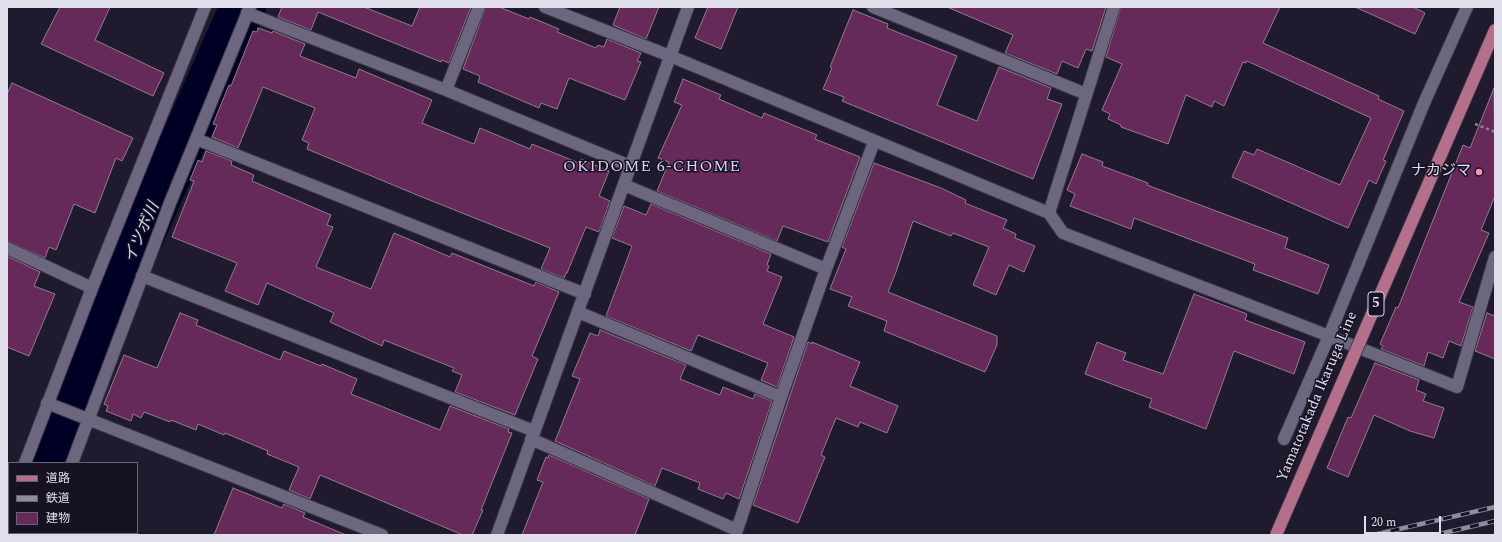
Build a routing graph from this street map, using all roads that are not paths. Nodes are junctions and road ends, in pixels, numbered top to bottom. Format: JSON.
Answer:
{"nodes":[{"id":1,"x":204,"y":7,"type":"edge"},
{"id":2,"x":479,"y":7,"type":"edge"},
{"id":3,"x":545,"y":7,"type":"edge"},
{"id":4,"x":688,"y":7,"type":"edge"},
{"id":5,"x":873,"y":7,"type":"edge"},
{"id":6,"x":1114,"y":7,"type":"edge"},
{"id":7,"x":1467,"y":7,"type":"edge"},
{"id":8,"x":248,"y":10,"type":"edge"},
{"id":9,"x":1495,"y":30,"type":"edge"},
{"id":10,"x":670,"y":56,"type":"junction"},
{"id":11,"x":446,"y":90,"type":"junction"},
{"id":12,"x":1086,"y":94,"type":"junction"},
{"id":13,"x":196,"y":139,"type":"junction"},
{"id":14,"x":874,"y":142,"type":"junction"},
{"id":15,"x":630,"y":166,"type":"junction"},
{"id":16,"x":624,"y":185,"type":"junction"},
{"id":17,"x":1049,"y":213,"type":"junction"},
{"id":18,"x":7,"y":248,"type":"edge"},
{"id":19,"x":1495,"y":258,"type":"edge"},
{"id":20,"x":826,"y":269,"type":"junction"},
{"id":21,"x":142,"y":276,"type":"junction"},
{"id":22,"x":92,"y":288,"type":"junction"},
{"id":23,"x":585,"y":294,"type":"junction"},
{"id":24,"x":578,"y":312,"type":"junction"},
{"id":25,"x":1329,"y":336,"type":"junction"},
{"id":26,"x":781,"y":397,"type":"junction"},
{"id":27,"x":47,"y":403,"type":"junction"},
{"id":28,"x":85,"y":418,"type":"junction"},
{"id":29,"x":532,"y":435,"type":"junction"},
{"id":30,"x":1284,"y":440,"type":"dead end"},
{"id":31,"x":25,"y":462,"type":"edge"},
{"id":32,"x":72,"y":462,"type":"edge"},
{"id":33,"x":382,"y":535,"type":"edge"},
{"id":34,"x":497,"y":535,"type":"edge"},
{"id":35,"x":1276,"y":535,"type":"edge"}],
"edges":[{"from":1,"to":22,"type":"street"},
{"from":2,"to":11,"type":"street"},
{"from":3,"to":10,"type":"street"},
{"from":4,"to":10,"type":"street"},
{"from":5,"to":12,"type":"street"},
{"from":6,"to":12,"type":"street"},
{"from":7,"to":25,"type":"street"},
{"from":8,"to":11,"type":"street"},
{"from":8,"to":13,"type":"street"},
{"from":9,"to":35,"type":"main road","name":"Yamatotakada Ikaruga Line","number":"5","bridge":true},
{"from":10,"to":14,"type":"street"},
{"from":10,"to":15,"type":"street"},
{"from":11,"to":15,"type":"street"},
{"from":12,"to":17,"type":"street"},
{"from":13,"to":21,"type":"street"},
{"from":13,"to":23,"type":"street"},
{"from":14,"to":17,"type":"street"},
{"from":14,"to":20,"type":"street"},
{"from":15,"to":16,"type":"street"},
{"from":16,"to":20,"type":"street"},
{"from":16,"to":23,"type":"street"},
{"from":17,"to":25,"type":"street"},
{"from":18,"to":22,"type":"street"},
{"from":19,"to":25,"type":"street"},
{"from":20,"to":26,"type":"street"},
{"from":21,"to":28,"type":"street"},
{"from":21,"to":29,"type":"street"},
{"from":22,"to":27,"type":"street"},
{"from":23,"to":24,"type":"street"},
{"from":24,"to":26,"type":"street"},
{"from":24,"to":29,"type":"street"},
{"from":25,"to":30,"type":"street"},
{"from":26,"to":29,"type":"street"},
{"from":27,"to":28,"type":"street"},
{"from":27,"to":31,"type":"street"},
{"from":28,"to":32,"type":"street"},
{"from":28,"to":33,"type":"street"},
{"from":29,"to":34,"type":"street"}]}
